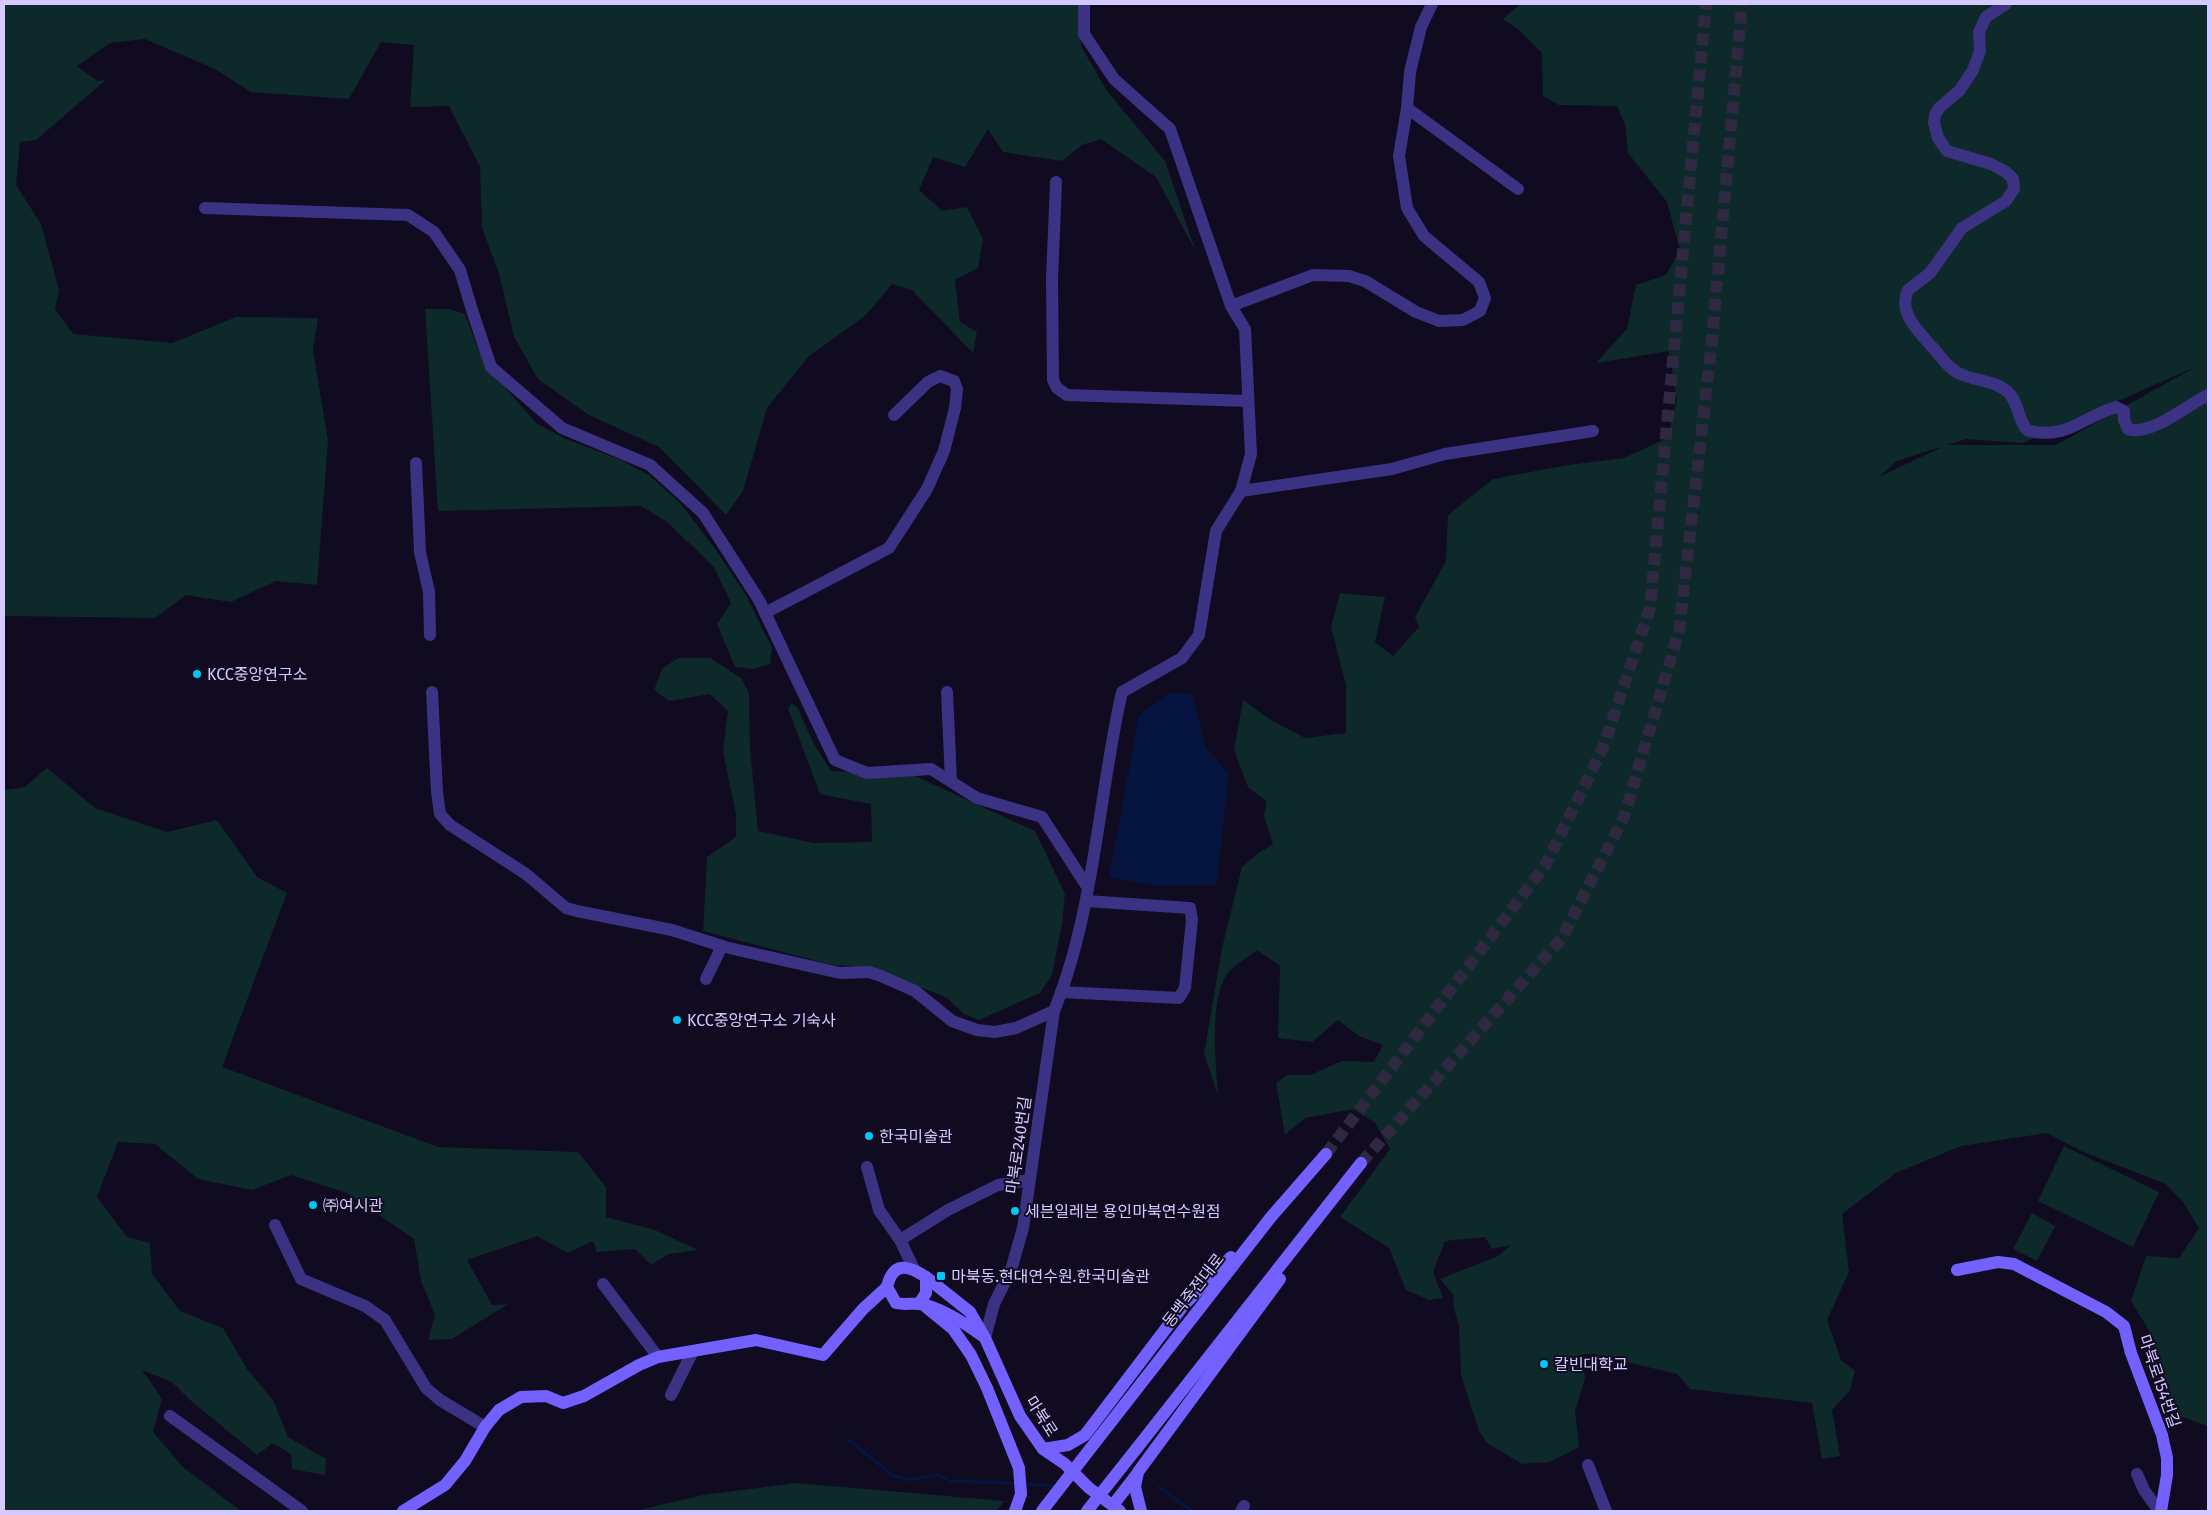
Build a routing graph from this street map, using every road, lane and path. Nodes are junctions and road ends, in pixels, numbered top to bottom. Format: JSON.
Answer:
{"nodes":[{"id":1,"x":1084,"y":4,"type":"edge"},
{"id":2,"x":1432,"y":4,"type":"edge"},
{"id":3,"x":2006,"y":4,"type":"edge"},
{"id":4,"x":1407,"y":108,"type":"junction"},
{"id":5,"x":1056,"y":182,"type":"dead end"},
{"id":6,"x":1518,"y":189,"type":"dead end"},
{"id":7,"x":205,"y":208,"type":"dead end"},
{"id":8,"x":1231,"y":306,"type":"junction"},
{"id":9,"x":2208,"y":395,"type":"edge"},
{"id":10,"x":1248,"y":401,"type":"junction"},
{"id":11,"x":894,"y":415,"type":"dead end"},
{"id":12,"x":1592,"y":431,"type":"dead end"},
{"id":13,"x":416,"y":463,"type":"dead end"},
{"id":14,"x":1241,"y":491,"type":"junction"},
{"id":15,"x":765,"y":613,"type":"junction"},
{"id":16,"x":430,"y":635,"type":"dead end"},
{"id":17,"x":432,"y":692,"type":"dead end"},
{"id":18,"x":947,"y":692,"type":"dead end"},
{"id":19,"x":951,"y":781,"type":"junction"},
{"id":20,"x":1088,"y":888,"type":"junction"},
{"id":21,"x":1086,"y":901,"type":"junction"},
{"id":22,"x":722,"y":946,"type":"junction"},
{"id":23,"x":706,"y":979,"type":"dead end"},
{"id":24,"x":1062,"y":992,"type":"junction"},
{"id":25,"x":1054,"y":1011,"type":"junction"},
{"id":26,"x":1326,"y":1154,"type":"tunnel mouth"},
{"id":27,"x":1361,"y":1163,"type":"tunnel mouth"},
{"id":28,"x":867,"y":1168,"type":"dead end"},
{"id":29,"x":1029,"y":1180,"type":"junction"},
{"id":30,"x":1271,"y":1217,"type":"junction"},
{"id":31,"x":275,"y":1225,"type":"dead end"},
{"id":32,"x":1314,"y":1225,"type":"junction"},
{"id":33,"x":900,"y":1240,"type":"junction"},
{"id":34,"x":914,"y":1269,"type":"junction"},
{"id":35,"x":1957,"y":1270,"type":"dead end"},
{"id":36,"x":926,"y":1277,"type":"junction"},
{"id":37,"x":603,"y":1284,"type":"dead end"},
{"id":38,"x":887,"y":1287,"type":"junction"},
{"id":39,"x":923,"y":1305,"type":"junction"},
{"id":40,"x":985,"y":1338,"type":"junction"},
{"id":41,"x":693,"y":1351,"type":"junction"},
{"id":42,"x":658,"y":1357,"type":"junction"},
{"id":43,"x":671,"y":1395,"type":"dead end"},
{"id":44,"x":170,"y":1416,"type":"dead end"},
{"id":45,"x":486,"y":1426,"type":"junction"},
{"id":46,"x":1084,"y":1435,"type":"junction"},
{"id":47,"x":1043,"y":1449,"type":"junction"},
{"id":48,"x":1065,"y":1464,"type":"junction"},
{"id":49,"x":1588,"y":1465,"type":"dead end"},
{"id":50,"x":1138,"y":1472,"type":"junction"},
{"id":51,"x":2137,"y":1474,"type":"dead end"},
{"id":52,"x":1117,"y":1508,"type":"edge"},
{"id":53,"x":302,"y":1511,"type":"edge"},
{"id":54,"x":402,"y":1511,"type":"edge"},
{"id":55,"x":1015,"y":1511,"type":"edge"},
{"id":56,"x":1042,"y":1511,"type":"edge"},
{"id":57,"x":1087,"y":1511,"type":"edge"},
{"id":58,"x":1141,"y":1511,"type":"edge"},
{"id":59,"x":1606,"y":1511,"type":"edge"},
{"id":60,"x":2160,"y":1511,"type":"edge"}],
"edges":[{"from":1,"to":8,"type":"street"},
{"from":2,"to":4,"type":"street"},
{"from":3,"to":9,"type":"street"},
{"from":4,"to":6,"type":"street"},
{"from":4,"to":8,"type":"street"},
{"from":5,"to":10,"type":"street"},
{"from":7,"to":15,"type":"street"},
{"from":8,"to":10,"type":"street"},
{"from":10,"to":14,"type":"street"},
{"from":11,"to":15,"type":"street"},
{"from":12,"to":14,"type":"street"},
{"from":13,"to":16,"type":"street"},
{"from":14,"to":20,"type":"street","name":"마북로240번길"},
{"from":15,"to":19,"type":"street"},
{"from":17,"to":22,"type":"street"},
{"from":18,"to":19,"type":"street"},
{"from":19,"to":20,"type":"street"},
{"from":20,"to":21,"type":"street","name":"마북로240번길"},
{"from":21,"to":24,"type":"street","name":"마북로240번길"},
{"from":21,"to":24,"type":"street"},
{"from":22,"to":23,"type":"street"},
{"from":22,"to":25,"type":"street"},
{"from":24,"to":25,"type":"street","name":"마북로240번길"},
{"from":25,"to":29,"type":"street","name":"마북로240번길"},
{"from":26,"to":30,"type":"main road","name":"동백죽전대로"},
{"from":27,"to":32,"type":"main road"},
{"from":28,"to":33,"type":"street"},
{"from":29,"to":33,"type":"street"},
{"from":29,"to":40,"type":"street","name":"마북로240번길"},
{"from":30,"to":46,"type":"main road"},
{"from":30,"to":56,"type":"main road","name":"동백죽전대로","bridge":true},
{"from":31,"to":45,"type":"street"},
{"from":32,"to":50,"type":"main road"},
{"from":32,"to":57,"type":"main road","bridge":true},
{"from":33,"to":34,"type":"street"},
{"from":34,"to":36,"type":"main road"},
{"from":34,"to":38,"type":"main road"},
{"from":35,"to":60,"type":"main road","name":"마북로154번길"},
{"from":36,"to":39,"type":"main road"},
{"from":36,"to":40,"type":"main road","name":"마북로"},
{"from":37,"to":42,"type":"street"},
{"from":38,"to":39,"type":"main road"},
{"from":38,"to":41,"type":"main road"},
{"from":39,"to":40,"type":"main road"},
{"from":39,"to":55,"type":"main road"},
{"from":40,"to":47,"type":"main road","name":"마북로"},
{"from":41,"to":42,"type":"main road"},
{"from":41,"to":43,"type":"street"},
{"from":42,"to":45,"type":"main road"},
{"from":44,"to":53,"type":"street"},
{"from":45,"to":54,"type":"main road"},
{"from":46,"to":47,"type":"main road"},
{"from":46,"to":48,"type":"main road"},
{"from":47,"to":48,"type":"main road","name":"마북로"},
{"from":48,"to":52,"type":"main road","name":"마북로"},
{"from":49,"to":59,"type":"street"},
{"from":50,"to":52,"type":"main road"},
{"from":50,"to":58,"type":"main road"},
{"from":51,"to":60,"type":"street"}]}
